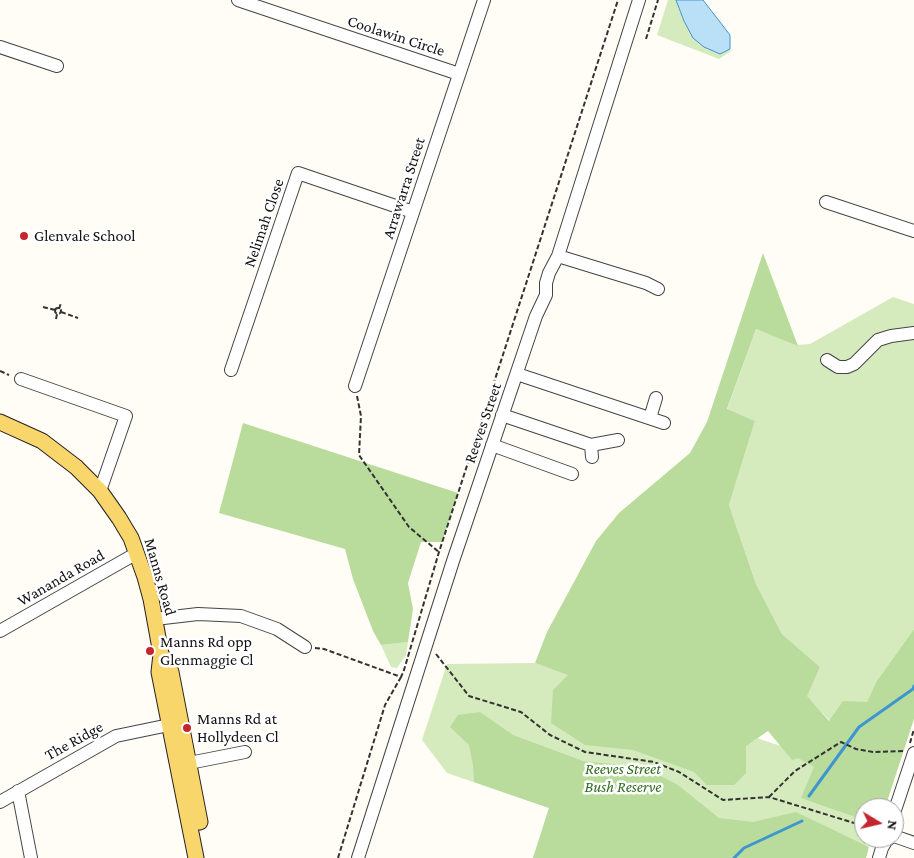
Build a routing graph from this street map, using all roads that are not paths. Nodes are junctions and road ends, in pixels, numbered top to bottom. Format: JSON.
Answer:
{"nodes":[{"id":1,"x":238,"y":0,"type":"edge"},
{"id":2,"x":484,"y":0,"type":"edge"},
{"id":3,"x":639,"y":0,"type":"edge"},
{"id":4,"x":256,"y":3,"type":"edge"},
{"id":5,"x":0,"y":47,"type":"edge"},
{"id":6,"x":57,"y":66,"type":"dead end"},
{"id":7,"x":459,"y":74,"type":"junction"},
{"id":8,"x":826,"y":202,"type":"dead end"},
{"id":9,"x":413,"y":212,"type":"junction"},
{"id":10,"x":914,"y":231,"type":"edge"},
{"id":11,"x":558,"y":256,"type":"junction"},
{"id":12,"x":658,"y":289,"type":"dead end"},
{"id":13,"x":914,"y":333,"type":"edge"},
{"id":14,"x":827,"y":360,"type":"dead end"},
{"id":15,"x":231,"y":370,"type":"dead end"},
{"id":16,"x":516,"y":374,"type":"junction"},
{"id":17,"x":21,"y":379,"type":"dead end"},
{"id":18,"x":355,"y":386,"type":"road end"},
{"id":19,"x":656,"y":398,"type":"dead end"},
{"id":20,"x":502,"y":415,"type":"junction"},
{"id":21,"x":650,"y":418,"type":"junction"},
{"id":22,"x":0,"y":422,"type":"edge"},
{"id":23,"x":664,"y":423,"type":"dead end"},
{"id":24,"x":618,"y":440,"type":"dead end"},
{"id":25,"x":492,"y":445,"type":"junction"},
{"id":26,"x":572,"y":474,"type":"dead end"},
{"id":27,"x":100,"y":491,"type":"junction"},
{"id":28,"x":137,"y":553,"type":"junction"},
{"id":29,"x":155,"y":619,"type":"junction"},
{"id":30,"x":0,"y":631,"type":"edge"},
{"id":31,"x":305,"y":647,"type":"road end"},
{"id":32,"x":161,"y":654,"type":"junction"},
{"id":33,"x":170,"y":725,"type":"junction"},
{"id":34,"x":910,"y":749,"type":"edge"},
{"id":35,"x":245,"y":752,"type":"dead end"},
{"id":36,"x":183,"y":764,"type":"junction"},
{"id":37,"x":18,"y":791,"type":"junction"},
{"id":38,"x":898,"y":798,"type":"edge"},
{"id":39,"x":0,"y":802,"type":"edge"},
{"id":40,"x":31,"y":858,"type":"edge"},
{"id":41,"x":196,"y":858,"type":"edge"},
{"id":42,"x":206,"y":858,"type":"edge"},
{"id":43,"x":358,"y":858,"type":"edge"}],
"edges":[{"from":1,"to":4,"type":"street","name":"Coolawin Circle"},
{"from":2,"to":7,"type":"street","name":"Arrawarra Street"},
{"from":3,"to":11,"type":"street","name":"Reeves Street"},
{"from":4,"to":7,"type":"street","name":"Coolawin Circle"},
{"from":5,"to":6,"type":"street"},
{"from":7,"to":9,"type":"street","name":"Arrawarra Street"},
{"from":8,"to":10,"type":"street"},
{"from":9,"to":15,"type":"street","name":"Nelimah Close"},
{"from":9,"to":18,"type":"street","name":"Arrawarra Street"},
{"from":11,"to":12,"type":"street"},
{"from":11,"to":16,"type":"street","name":"Reeves Street"},
{"from":13,"to":14,"type":"street"},
{"from":16,"to":20,"type":"street","name":"Reeves Street"},
{"from":16,"to":21,"type":"street"},
{"from":17,"to":27,"type":"street"},
{"from":19,"to":21,"type":"street"},
{"from":20,"to":24,"type":"street"},
{"from":20,"to":25,"type":"street","name":"Reeves Street"},
{"from":21,"to":23,"type":"street"},
{"from":22,"to":27,"type":"main road","name":"Manns Road"},
{"from":25,"to":26,"type":"street"},
{"from":25,"to":43,"type":"street","name":"Reeves Street"},
{"from":27,"to":28,"type":"main road","name":"Manns Road"},
{"from":28,"to":29,"type":"main road","name":"Manns Road"},
{"from":28,"to":30,"type":"street","name":"Wananda Road"},
{"from":29,"to":31,"type":"street"},
{"from":29,"to":32,"type":"main road","name":"Manns Road"},
{"from":32,"to":33,"type":"main road","name":"Manns Road"},
{"from":32,"to":36,"type":"main road","name":"Manns Road"},
{"from":33,"to":36,"type":"main road","name":"Manns Road"},
{"from":33,"to":37,"type":"street","name":"The Ridge"},
{"from":34,"to":38,"type":"street"},
{"from":35,"to":36,"type":"street"},
{"from":36,"to":41,"type":"main road","name":"Manns Road"},
{"from":36,"to":42,"type":"main road","name":"Manns Road"},
{"from":37,"to":39,"type":"street","name":"The Ridge"},
{"from":37,"to":40,"type":"street"}]}
